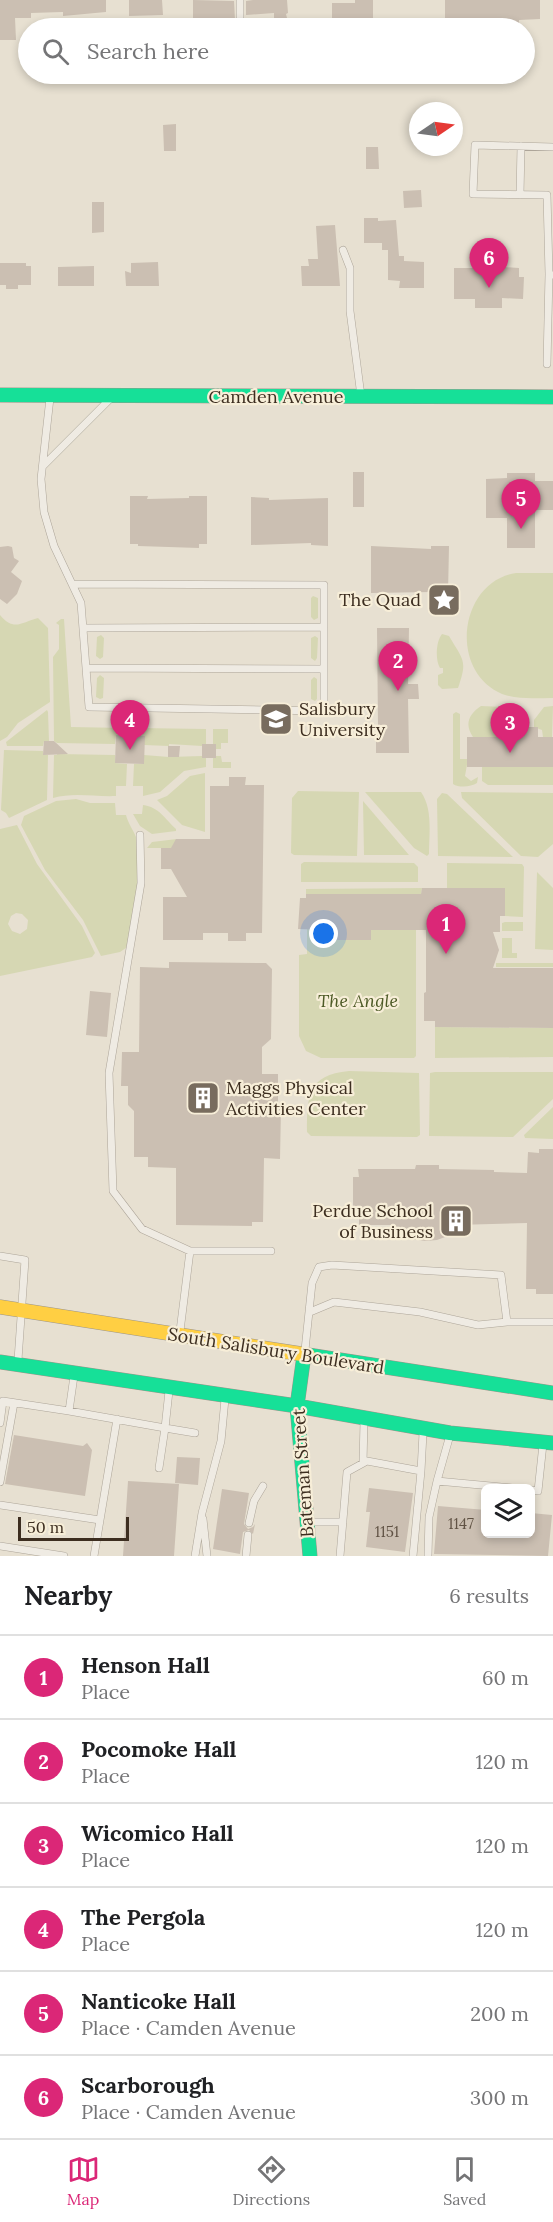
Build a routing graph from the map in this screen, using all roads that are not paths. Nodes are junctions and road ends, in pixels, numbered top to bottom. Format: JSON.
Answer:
{"nodes":[{"id":1,"x":240,"y":0,"type":"edge"},
{"id":2,"x":240,"y":17,"type":"dead end"},
{"id":3,"x":520,"y":146,"type":"junction"},
{"id":4,"x":553,"y":147,"type":"edge"},
{"id":5,"x":520,"y":195,"type":"junction"},
{"id":6,"x":550,"y":195,"type":"edge"},
{"id":7,"x":343,"y":250,"type":"dead end"},
{"id":8,"x":551,"y":275,"type":"edge"},
{"id":9,"x":547,"y":364,"type":"dead end"},
{"id":10,"x":0,"y":395,"type":"edge"},
{"id":11,"x":50,"y":396,"type":"junction"},
{"id":12,"x":112,"y":396,"type":"junction"},
{"id":13,"x":361,"y":397,"type":"junction"},
{"id":14,"x":553,"y":397,"type":"edge"},
{"id":15,"x":43,"y":466,"type":"junction"},
{"id":16,"x":73,"y":584,"type":"junction"},
{"id":17,"x":324,"y":627,"type":"junction"},
{"id":18,"x":83,"y":628,"type":"junction"},
{"id":19,"x":86,"y":668,"type":"junction"},
{"id":20,"x":324,"y":669,"type":"junction"},
{"id":21,"x":140,"y":835,"type":"dead end"},
{"id":22,"x":190,"y":1251,"type":"junction"},
{"id":23,"x":271,"y":1251,"type":"dead end"},
{"id":24,"x":0,"y":1256,"type":"edge"},
{"id":25,"x":0,"y":1307,"type":"edge"},
{"id":26,"x":22,"y":1310,"type":"junction"},
{"id":27,"x":310,"y":1312,"type":"junction"},
{"id":28,"x":507,"y":1322,"type":"junction"},
{"id":29,"x":553,"y":1322,"type":"edge"},
{"id":30,"x":180,"y":1336,"type":"junction"},
{"id":31,"x":304,"y":1355,"type":"junction"},
{"id":32,"x":0,"y":1362,"type":"edge"},
{"id":33,"x":18,"y":1364,"type":"junction"},
{"id":34,"x":75,"y":1373,"type":"junction"},
{"id":35,"x":169,"y":1388,"type":"junction"},
{"id":36,"x":553,"y":1393,"type":"edge"},
{"id":37,"x":226,"y":1396,"type":"junction"},
{"id":38,"x":14,"y":1403,"type":"junction"},
{"id":39,"x":297,"y":1406,"type":"junction"},
{"id":40,"x":69,"y":1411,"type":"junction"},
{"id":41,"x":364,"y":1418,"type":"junction"},
{"id":42,"x":117,"y":1419,"type":"junction"},
{"id":43,"x":0,"y":1423,"type":"edge"},
{"id":44,"x":165,"y":1428,"type":"junction"},
{"id":45,"x":423,"y":1428,"type":"junction"},
{"id":46,"x":195,"y":1433,"type":"dead end"},
{"id":47,"x":450,"y":1433,"type":"junction"},
{"id":48,"x":548,"y":1442,"type":"edge"},
{"id":49,"x":363,"y":1463,"type":"junction"},
{"id":50,"x":159,"y":1468,"type":"dead end"},
{"id":51,"x":422,"y":1471,"type":"junction"},
{"id":52,"x":437,"y":1481,"type":"junction"},
{"id":53,"x":0,"y":1482,"type":"edge"},
{"id":54,"x":481,"y":1485,"type":"edge"},
{"id":55,"x":263,"y":1486,"type":"dead end"},
{"id":56,"x":535,"y":1491,"type":"edge"},
{"id":57,"x":0,"y":1505,"type":"edge"},
{"id":58,"x":202,"y":1513,"type":"junction"},
{"id":59,"x":100,"y":1520,"type":"junction"},
{"id":60,"x":307,"y":1521,"type":"junction"},
{"id":61,"x":343,"y":1522,"type":"junction"},
{"id":62,"x":249,"y":1523,"type":"dead end"},
{"id":63,"x":248,"y":1535,"type":"dead end"},
{"id":64,"x":0,"y":1546,"type":"edge"},
{"id":65,"x":64,"y":1556,"type":"edge"},
{"id":66,"x":94,"y":1556,"type":"edge"},
{"id":67,"x":195,"y":1556,"type":"edge"},
{"id":68,"x":207,"y":1556,"type":"edge"},
{"id":69,"x":246,"y":1556,"type":"edge"},
{"id":70,"x":310,"y":1556,"type":"edge"},
{"id":71,"x":340,"y":1556,"type":"edge"},
{"id":72,"x":413,"y":1556,"type":"edge"},
{"id":73,"x":428,"y":1556,"type":"edge"}],
"edges":[{"from":1,"to":2,"type":"lane"},
{"from":3,"to":4,"type":"lane"},
{"from":3,"to":5,"type":"lane"},
{"from":3,"to":5,"type":"lane"},
{"from":5,"to":6,"type":"lane"},
{"from":6,"to":8,"type":"lane"},
{"from":7,"to":13,"type":"lane"},
{"from":8,"to":9,"type":"lane"},
{"from":10,"to":11,"type":"main road","name":"Camden Avenue"},
{"from":11,"to":12,"type":"main road","name":"Camden Avenue"},
{"from":11,"to":15,"type":"lane"},
{"from":12,"to":13,"type":"main road","name":"Camden Avenue"},
{"from":12,"to":15,"type":"lane"},
{"from":13,"to":14,"type":"main road","name":"Camden Avenue"},
{"from":15,"to":16,"type":"lane"},
{"from":16,"to":17,"type":"lane"},
{"from":16,"to":18,"type":"lane"},
{"from":17,"to":18,"type":"lane"},
{"from":17,"to":20,"type":"lane"},
{"from":18,"to":19,"type":"lane"},
{"from":19,"to":20,"type":"lane"},
{"from":19,"to":20,"type":"lane"},
{"from":21,"to":22,"type":"lane"},
{"from":22,"to":23,"type":"lane"},
{"from":22,"to":30,"type":"lane"},
{"from":24,"to":26,"type":"lane"},
{"from":25,"to":26,"type":"main road","name":"South Salisbury Boulevard"},
{"from":26,"to":30,"type":"main road","name":"South Salisbury Boulevard"},
{"from":26,"to":33,"type":"lane"},
{"from":27,"to":28,"type":"lane"},
{"from":27,"to":28,"type":"lane"},
{"from":27,"to":31,"type":"lane"},
{"from":28,"to":29,"type":"lane"},
{"from":30,"to":31,"type":"main road","name":"South Salisbury Boulevard"},
{"from":31,"to":36,"type":"main road","name":"South Salisbury Boulevard"},
{"from":31,"to":39,"type":"main road","name":"Bateman Street"},
{"from":32,"to":33,"type":"main road"},
{"from":33,"to":34,"type":"main road"},
{"from":34,"to":35,"type":"main road"},
{"from":34,"to":40,"type":"lane"},
{"from":35,"to":37,"type":"main road"},
{"from":35,"to":44,"type":"lane"},
{"from":37,"to":39,"type":"main road"},
{"from":37,"to":58,"type":"lane"},
{"from":38,"to":40,"type":"lane"},
{"from":38,"to":43,"type":"lane"},
{"from":38,"to":53,"type":"lane"},
{"from":39,"to":41,"type":"main road"},
{"from":39,"to":60,"type":"main road","name":"Bateman Street"},
{"from":40,"to":42,"type":"lane"},
{"from":41,"to":45,"type":"main road"},
{"from":41,"to":49,"type":"lane"},
{"from":42,"to":44,"type":"lane"},
{"from":42,"to":59,"type":"lane"},
{"from":44,"to":46,"type":"lane"},
{"from":44,"to":50,"type":"lane"},
{"from":45,"to":47,"type":"main road"},
{"from":45,"to":51,"type":"lane"},
{"from":47,"to":48,"type":"main road"},
{"from":47,"to":52,"type":"lane"},
{"from":48,"to":56,"type":"lane"},
{"from":49,"to":51,"type":"lane"},
{"from":49,"to":61,"type":"lane"},
{"from":51,"to":72,"type":"lane"},
{"from":52,"to":54,"type":"lane"},
{"from":52,"to":73,"type":"lane"},
{"from":55,"to":62,"type":"lane"},
{"from":57,"to":59,"type":"lane"},
{"from":58,"to":67,"type":"lane"},
{"from":58,"to":68,"type":"lane"},
{"from":59,"to":66,"type":"lane"},
{"from":60,"to":61,"type":"lane"},
{"from":60,"to":70,"type":"main road","name":"Bateman Street"},
{"from":61,"to":71,"type":"lane"},
{"from":63,"to":69,"type":"lane"},
{"from":64,"to":65,"type":"lane"}]}
